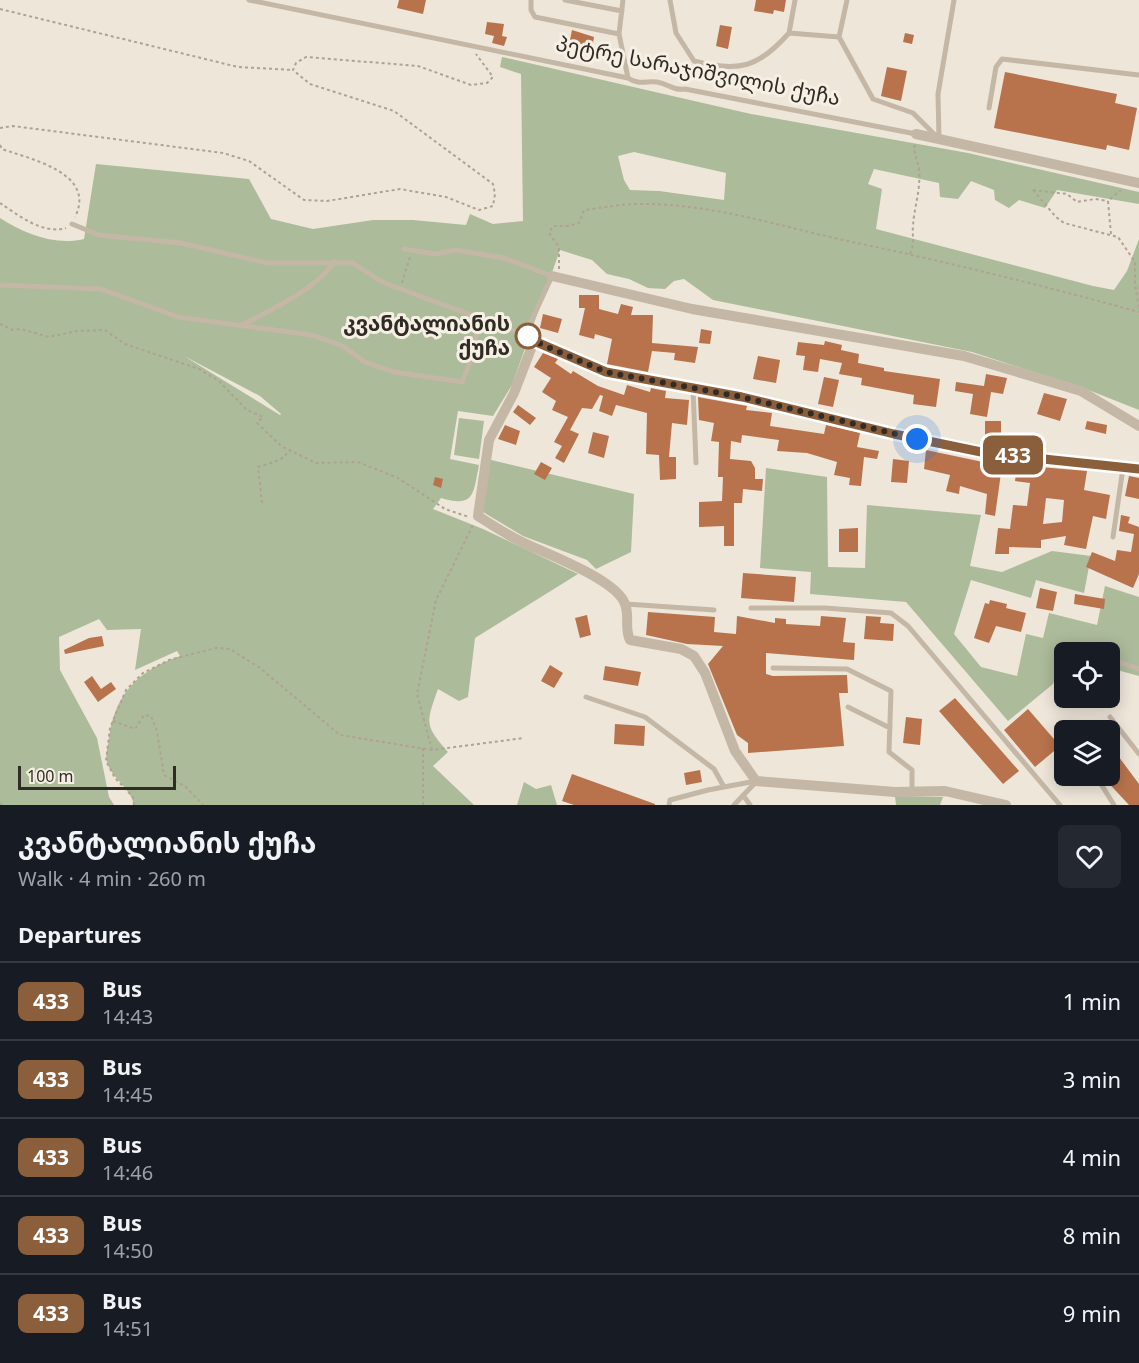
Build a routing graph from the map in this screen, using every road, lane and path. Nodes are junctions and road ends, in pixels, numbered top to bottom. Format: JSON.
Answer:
{"nodes":[{"id":1,"x":249,"y":0,"type":"edge"},
{"id":2,"x":531,"y":0,"type":"edge"},
{"id":3,"x":565,"y":0,"type":"edge"},
{"id":4,"x":623,"y":0,"type":"edge"},
{"id":5,"x":670,"y":0,"type":"edge"},
{"id":6,"x":795,"y":0,"type":"edge"},
{"id":7,"x":848,"y":0,"type":"edge"},
{"id":8,"x":954,"y":0,"type":"edge"},
{"id":9,"x":0,"y":9,"type":"edge"},
{"id":10,"x":622,"y":11,"type":"junction"},
{"id":11,"x":789,"y":33,"type":"junction"},
{"id":12,"x":619,"y":34,"type":"junction"},
{"id":13,"x":839,"y":37,"type":"junction"},
{"id":14,"x":469,"y":44,"type":"junction"},
{"id":15,"x":293,"y":70,"type":"junction"},
{"id":16,"x":1139,"y":75,"type":"edge"},
{"id":17,"x":628,"y":78,"type":"junction"},
{"id":18,"x":989,"y":108,"type":"dead end"},
{"id":19,"x":0,"y":128,"type":"edge"},
{"id":20,"x":916,"y":134,"type":"junction"},
{"id":21,"x":939,"y":139,"type":"junction"},
{"id":22,"x":0,"y":145,"type":"edge"},
{"id":23,"x":1134,"y":182,"type":"edge"},
{"id":24,"x":1108,"y":201,"type":"junction"},
{"id":25,"x":0,"y":203,"type":"edge"},
{"id":26,"x":72,"y":224,"type":"junction"},
{"id":27,"x":1111,"y":234,"type":"junction"},
{"id":28,"x":408,"y":250,"type":"joint"},
{"id":29,"x":910,"y":254,"type":"junction"},
{"id":30,"x":335,"y":262,"type":"junction"},
{"id":31,"x":555,"y":276,"type":"junction"},
{"id":32,"x":0,"y":285,"type":"edge"},
{"id":33,"x":401,"y":289,"type":"junction"},
{"id":34,"x":1139,"y":310,"type":"edge"},
{"id":35,"x":480,"y":319,"type":"junction"},
{"id":36,"x":0,"y":324,"type":"edge"},
{"id":37,"x":243,"y":324,"type":"junction"},
{"id":38,"x":529,"y":338,"type":"junction"},
{"id":39,"x":693,"y":389,"type":"junction"},
{"id":40,"x":1139,"y":426,"type":"edge"},
{"id":41,"x":291,"y":450,"type":"junction"},
{"id":42,"x":696,"y":463,"type":"dead end"},
{"id":43,"x":1124,"y":465,"type":"junction"},
{"id":44,"x":1139,"y":469,"type":"edge"},
{"id":45,"x":262,"y":503,"type":"dead end"},
{"id":46,"x":478,"y":516,"type":"junction"},
{"id":47,"x":1113,"y":537,"type":"dead end"},
{"id":48,"x":626,"y":604,"type":"junction"},
{"id":49,"x":751,"y":608,"type":"dead end"},
{"id":50,"x":714,"y":610,"type":"dead end"},
{"id":51,"x":1120,"y":662,"type":"edge"},
{"id":52,"x":774,"y":668,"type":"dead end"},
{"id":53,"x":1139,"y":669,"type":"edge"},
{"id":54,"x":586,"y":697,"type":"dead end"},
{"id":55,"x":848,"y":707,"type":"dead end"},
{"id":56,"x":1110,"y":717,"type":"dead end"},
{"id":57,"x":113,"y":721,"type":"junction"},
{"id":58,"x":890,"y":728,"type":"junction"},
{"id":59,"x":524,"y":738,"type":"dead end"},
{"id":60,"x":1136,"y":745,"type":"edge"},
{"id":61,"x":423,"y":748,"type":"junction"},
{"id":62,"x":432,"y":750,"type":"junction"},
{"id":63,"x":1139,"y":754,"type":"edge"},
{"id":64,"x":756,"y":782,"type":"junction"},
{"id":65,"x":1102,"y":786,"type":"edge"},
{"id":66,"x":724,"y":787,"type":"junction"},
{"id":67,"x":912,"y":791,"type":"junction"},
{"id":68,"x":743,"y":795,"type":"junction"},
{"id":69,"x":134,"y":805,"type":"edge"},
{"id":70,"x":203,"y":805,"type":"edge"},
{"id":71,"x":423,"y":805,"type":"edge"},
{"id":72,"x":669,"y":805,"type":"edge"},
{"id":73,"x":734,"y":805,"type":"edge"},
{"id":74,"x":750,"y":805,"type":"edge"},
{"id":75,"x":1006,"y":805,"type":"edge"},
{"id":76,"x":1060,"y":805,"type":"edge"},
{"id":77,"x":1114,"y":805,"type":"edge"}],
"edges":[{"from":1,"to":14,"type":"lane","name":"პეტრე სარაჯიშვილის ქუჩა"},
{"from":2,"to":12,"type":"lane"},
{"from":3,"to":10,"type":"lane"},
{"from":4,"to":10,"type":"lane"},
{"from":5,"to":11,"type":"lane"},
{"from":6,"to":11,"type":"lane"},
{"from":7,"to":13,"type":"lane"},
{"from":8,"to":21,"type":"lane"},
{"from":9,"to":15,"type":"path"},
{"from":10,"to":12,"type":"lane"},
{"from":11,"to":13,"type":"lane"},
{"from":12,"to":17,"type":"lane"},
{"from":13,"to":21,"type":"lane"},
{"from":14,"to":15,"type":"path"},
{"from":14,"to":17,"type":"lane","name":"პეტრე სარაჯიშვილის ქუჩა"},
{"from":15,"to":19,"type":"path"},
{"from":16,"to":18,"type":"lane"},
{"from":17,"to":20,"type":"lane","name":"პეტრე სარაჯიშვილის ქუჩა"},
{"from":20,"to":21,"type":"street","name":"პეტრე სარაჯიშვილის ქუჩა"},
{"from":20,"to":29,"type":"path"},
{"from":21,"to":23,"type":"street","name":"პეტრე სარაჯიშვილის ქუჩა"},
{"from":22,"to":26,"type":"path"},
{"from":23,"to":24,"type":"path"},
{"from":24,"to":27,"type":"path"},
{"from":24,"to":27,"type":"path"},
{"from":25,"to":26,"type":"path"},
{"from":26,"to":30,"type":"lane"},
{"from":27,"to":34,"type":"path"},
{"from":28,"to":31,"type":"lane"},
{"from":28,"to":33,"type":"path"},
{"from":29,"to":31,"type":"path"},
{"from":29,"to":34,"type":"path"},
{"from":30,"to":33,"type":"lane"},
{"from":30,"to":37,"type":"lane"},
{"from":31,"to":38,"type":"lane"},
{"from":31,"to":40,"type":"street"},
{"from":32,"to":37,"type":"lane"},
{"from":33,"to":35,"type":"lane"},
{"from":35,"to":37,"type":"lane"},
{"from":35,"to":38,"type":"lane"},
{"from":36,"to":41,"type":"path"},
{"from":38,"to":39,"type":"street"},
{"from":38,"to":46,"type":"street"},
{"from":39,"to":42,"type":"lane"},
{"from":39,"to":43,"type":"street"},
{"from":41,"to":45,"type":"path"},
{"from":41,"to":46,"type":"path"},
{"from":43,"to":44,"type":"street"},
{"from":43,"to":47,"type":"lane"},
{"from":46,"to":48,"type":"street"},
{"from":46,"to":62,"type":"path"},
{"from":48,"to":50,"type":"lane"},
{"from":48,"to":64,"type":"street"},
{"from":49,"to":76,"type":"lane"},
{"from":51,"to":53,"type":"lane"},
{"from":52,"to":58,"type":"lane"},
{"from":54,"to":66,"type":"lane"},
{"from":55,"to":58,"type":"lane"},
{"from":56,"to":60,"type":"lane"},
{"from":57,"to":61,"type":"path"},
{"from":57,"to":69,"type":"path"},
{"from":57,"to":70,"type":"path"},
{"from":58,"to":67,"type":"lane"},
{"from":59,"to":62,"type":"path"},
{"from":60,"to":63,"type":"lane"},
{"from":61,"to":62,"type":"path"},
{"from":61,"to":71,"type":"path"},
{"from":64,"to":66,"type":"lane"},
{"from":64,"to":67,"type":"street"},
{"from":64,"to":68,"type":"lane"},
{"from":65,"to":77,"type":"lane"},
{"from":66,"to":72,"type":"lane"},
{"from":67,"to":75,"type":"street"},
{"from":68,"to":73,"type":"lane"},
{"from":68,"to":74,"type":"lane"}]}
